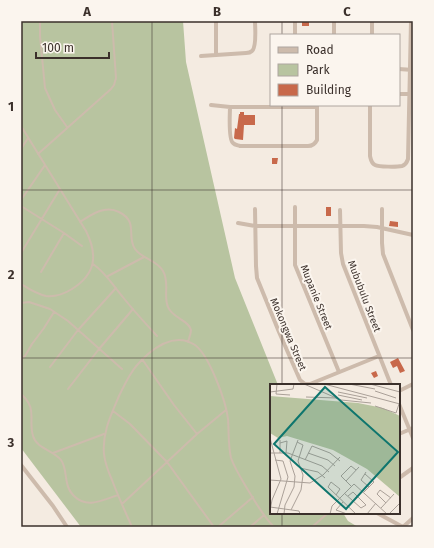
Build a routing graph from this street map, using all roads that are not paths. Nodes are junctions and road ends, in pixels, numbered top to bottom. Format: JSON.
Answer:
{"nodes":[{"id":1,"x":40,"y":21,"type":"edge"},
{"id":2,"x":112,"y":21,"type":"edge"},
{"id":3,"x":216,"y":21,"type":"edge"},
{"id":4,"x":255,"y":21,"type":"edge"},
{"id":5,"x":295,"y":21,"type":"edge"},
{"id":6,"x":334,"y":21,"type":"edge"},
{"id":7,"x":372,"y":21,"type":"edge"},
{"id":8,"x":411,"y":21,"type":"edge"},
{"id":9,"x":295,"y":34,"type":"edge"},
{"id":10,"x":334,"y":34,"type":"edge"},
{"id":11,"x":372,"y":34,"type":"edge"},
{"id":12,"x":412,"y":44,"type":"edge"},
{"id":13,"x":216,"y":54,"type":"junction"},
{"id":14,"x":201,"y":56,"type":"dead end"},
{"id":15,"x":400,"y":70,"type":"edge"},
{"id":16,"x":411,"y":70,"type":"edge"},
{"id":17,"x":400,"y":94,"type":"edge"},
{"id":18,"x":409,"y":94,"type":"junction"},
{"id":19,"x":211,"y":105,"type":"dead end"},
{"id":20,"x":317,"y":106,"type":"edge"},
{"id":21,"x":370,"y":106,"type":"edge"},
{"id":22,"x":230,"y":107,"type":"junction"},
{"id":23,"x":21,"y":126,"type":"edge"},
{"id":24,"x":67,"y":128,"type":"junction"},
{"id":25,"x":28,"y":138,"type":"junction"},
{"id":26,"x":21,"y":149,"type":"edge"},
{"id":27,"x":38,"y":154,"type":"junction"},
{"id":28,"x":45,"y":164,"type":"junction"},
{"id":29,"x":60,"y":189,"type":"junction"},
{"id":30,"x":21,"y":200,"type":"edge"},
{"id":31,"x":21,"y":206,"type":"edge"},
{"id":32,"x":295,"y":207,"type":"dead end"},
{"id":33,"x":255,"y":209,"type":"dead end"},
{"id":34,"x":382,"y":209,"type":"dead end"},
{"id":35,"x":340,"y":210,"type":"dead end"},
{"id":36,"x":41,"y":219,"type":"junction"},
{"id":37,"x":80,"y":222,"type":"junction"},
{"id":38,"x":238,"y":223,"type":"dead end"},
{"id":39,"x":255,"y":226,"type":"junction"},
{"id":40,"x":295,"y":226,"type":"junction"},
{"id":41,"x":341,"y":226,"type":"junction"},
{"id":42,"x":382,"y":228,"type":"junction"},
{"id":43,"x":64,"y":233,"type":"junction"},
{"id":44,"x":413,"y":235,"type":"edge"},
{"id":45,"x":82,"y":246,"type":"dead end"},
{"id":46,"x":21,"y":253,"type":"edge"},
{"id":47,"x":144,"y":257,"type":"junction"},
{"id":48,"x":92,"y":264,"type":"junction"},
{"id":49,"x":41,"y":272,"type":"dead end"},
{"id":50,"x":108,"y":276,"type":"junction"},
{"id":51,"x":21,"y":284,"type":"edge"},
{"id":52,"x":116,"y":288,"type":"junction"},
{"id":53,"x":21,"y":303,"type":"edge"},
{"id":54,"x":133,"y":309,"type":"junction"},
{"id":55,"x":54,"y":312,"type":"junction"},
{"id":56,"x":78,"y":330,"type":"junction"},
{"id":57,"x":413,"y":330,"type":"edge"},
{"id":58,"x":157,"y":336,"type":"dead end"},
{"id":59,"x":188,"y":342,"type":"junction"},
{"id":60,"x":99,"y":349,"type":"junction"},
{"id":61,"x":379,"y":356,"type":"junction"},
{"id":62,"x":142,"y":359,"type":"junction"},
{"id":63,"x":21,"y":360,"type":"edge"},
{"id":64,"x":50,"y":367,"type":"dead end"},
{"id":65,"x":122,"y":369,"type":"dead end"},
{"id":66,"x":339,"y":372,"type":"junction"},
{"id":67,"x":391,"y":384,"type":"edge"},
{"id":68,"x":413,"y":384,"type":"edge"},
{"id":69,"x":68,"y":389,"type":"dead end"},
{"id":70,"x":400,"y":390,"type":"edge"},
{"id":71,"x":21,"y":394,"type":"edge"},
{"id":72,"x":400,"y":406,"type":"edge"},
{"id":73,"x":226,"y":410,"type":"junction"},
{"id":74,"x":112,"y":411,"type":"junction"},
{"id":75,"x":411,"y":429,"type":"edge"},
{"id":76,"x":105,"y":434,"type":"junction"},
{"id":77,"x":197,"y":434,"type":"junction"},
{"id":78,"x":400,"y":434,"type":"edge"},
{"id":79,"x":413,"y":438,"type":"edge"},
{"id":80,"x":53,"y":454,"type":"junction"},
{"id":81,"x":167,"y":462,"type":"junction"},
{"id":82,"x":21,"y":466,"type":"edge"},
{"id":83,"x":413,"y":468,"type":"edge"},
{"id":84,"x":400,"y":477,"type":"edge"},
{"id":85,"x":118,"y":495,"type":"junction"},
{"id":86,"x":253,"y":497,"type":"junction"},
{"id":87,"x":122,"y":504,"type":"junction"},
{"id":88,"x":327,"y":514,"type":"edge"},
{"id":89,"x":379,"y":514,"type":"edge"},
{"id":90,"x":264,"y":515,"type":"junction"},
{"id":91,"x":413,"y":518,"type":"edge"},
{"id":92,"x":67,"y":527,"type":"edge"},
{"id":93,"x":132,"y":527,"type":"edge"},
{"id":94,"x":214,"y":527,"type":"edge"},
{"id":95,"x":218,"y":527,"type":"edge"},
{"id":96,"x":250,"y":527,"type":"edge"},
{"id":97,"x":274,"y":527,"type":"edge"},
{"id":98,"x":312,"y":527,"type":"edge"},
{"id":99,"x":403,"y":527,"type":"edge"}],
"edges":[{"from":1,"to":24,"type":"lane"},
{"from":2,"to":24,"type":"lane"},
{"from":3,"to":13,"type":"street"},
{"from":4,"to":13,"type":"street"},
{"from":5,"to":9,"type":"street"},
{"from":6,"to":10,"type":"street"},
{"from":7,"to":11,"type":"street"},
{"from":8,"to":12,"type":"street"},
{"from":12,"to":16,"type":"street"},
{"from":13,"to":14,"type":"street"},
{"from":15,"to":16,"type":"street"},
{"from":16,"to":18,"type":"street"},
{"from":17,"to":18,"type":"street"},
{"from":18,"to":21,"type":"street"},
{"from":19,"to":22,"type":"street"},
{"from":20,"to":22,"type":"street"},
{"from":20,"to":22,"type":"street"},
{"from":23,"to":25,"type":"lane"},
{"from":24,"to":27,"type":"lane"},
{"from":25,"to":26,"type":"lane"},
{"from":25,"to":27,"type":"lane"},
{"from":27,"to":28,"type":"lane"},
{"from":28,"to":29,"type":"lane"},
{"from":28,"to":30,"type":"lane"},
{"from":29,"to":36,"type":"lane"},
{"from":29,"to":37,"type":"lane"},
{"from":31,"to":36,"type":"lane"},
{"from":32,"to":40,"type":"street","name":"Mupanie Street"},
{"from":33,"to":39,"type":"street","name":"Mokongwa Street"},
{"from":34,"to":42,"type":"street"},
{"from":35,"to":41,"type":"street","name":"Mububulu Street"},
{"from":36,"to":43,"type":"lane"},
{"from":36,"to":46,"type":"lane"},
{"from":37,"to":47,"type":"lane"},
{"from":37,"to":48,"type":"lane"},
{"from":38,"to":39,"type":"street"},
{"from":39,"to":40,"type":"street"},
{"from":39,"to":66,"type":"street","name":"Mokongwa Street"},
{"from":40,"to":41,"type":"street"},
{"from":40,"to":66,"type":"street","name":"Mupanie Street"},
{"from":41,"to":42,"type":"street"},
{"from":41,"to":61,"type":"street","name":"Mububulu Street"},
{"from":42,"to":44,"type":"street"},
{"from":42,"to":57,"type":"street"},
{"from":43,"to":45,"type":"lane"},
{"from":43,"to":49,"type":"lane"},
{"from":47,"to":50,"type":"lane"},
{"from":47,"to":59,"type":"lane"},
{"from":48,"to":50,"type":"lane"},
{"from":48,"to":51,"type":"lane"},
{"from":50,"to":52,"type":"lane"},
{"from":52,"to":54,"type":"lane"},
{"from":52,"to":56,"type":"lane"},
{"from":53,"to":55,"type":"lane"},
{"from":54,"to":58,"type":"lane"},
{"from":54,"to":60,"type":"lane"},
{"from":55,"to":56,"type":"lane"},
{"from":55,"to":63,"type":"lane"},
{"from":56,"to":60,"type":"lane"},
{"from":56,"to":64,"type":"lane"},
{"from":59,"to":62,"type":"lane"},
{"from":59,"to":73,"type":"lane"},
{"from":60,"to":65,"type":"lane"},
{"from":60,"to":69,"type":"lane"},
{"from":61,"to":66,"type":"street","name":"Mokongwa Street"},
{"from":61,"to":67,"type":"street","name":"Mububulu Street"},
{"from":62,"to":74,"type":"lane"},
{"from":62,"to":77,"type":"lane"},
{"from":68,"to":70,"type":"street"},
{"from":71,"to":80,"type":"lane"},
{"from":72,"to":75,"type":"street"},
{"from":73,"to":77,"type":"lane"},
{"from":73,"to":86,"type":"lane"},
{"from":74,"to":76,"type":"lane"},
{"from":74,"to":81,"type":"lane"},
{"from":75,"to":78,"type":"street"},
{"from":75,"to":79,"type":"street"},
{"from":76,"to":80,"type":"lane"},
{"from":76,"to":85,"type":"lane"},
{"from":77,"to":81,"type":"lane"},
{"from":80,"to":85,"type":"lane"},
{"from":81,"to":87,"type":"lane"},
{"from":81,"to":94,"type":"lane"},
{"from":82,"to":92,"type":"street"},
{"from":83,"to":84,"type":"street"},
{"from":85,"to":87,"type":"lane"},
{"from":86,"to":90,"type":"lane"},
{"from":86,"to":95,"type":"lane"},
{"from":87,"to":93,"type":"lane"},
{"from":88,"to":98,"type":"lane"},
{"from":89,"to":99,"type":"street"},
{"from":90,"to":96,"type":"lane"},
{"from":90,"to":97,"type":"lane"},
{"from":91,"to":99,"type":"street"}]}
